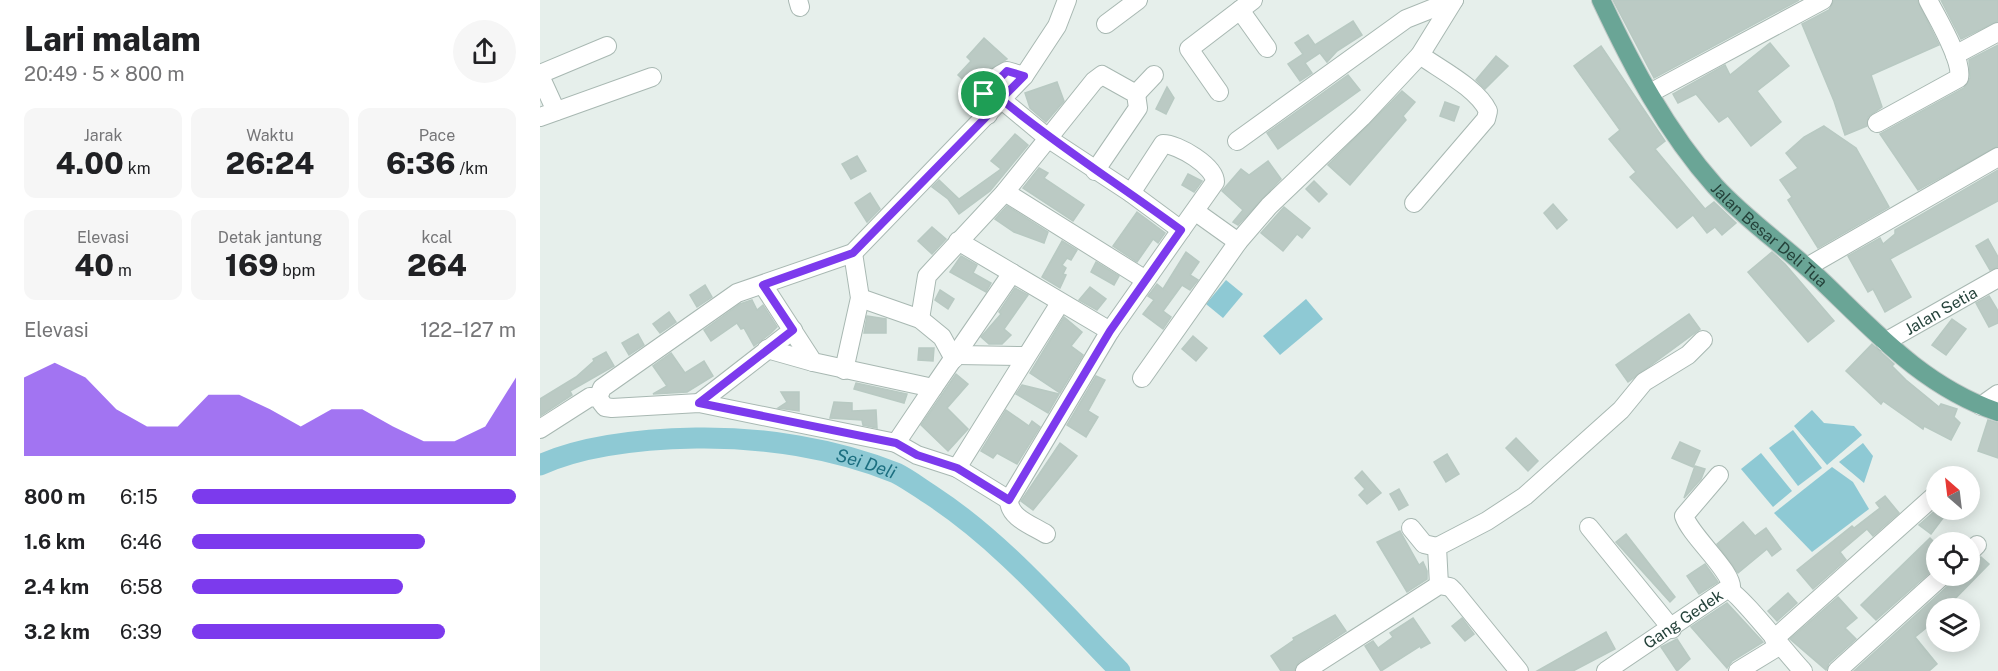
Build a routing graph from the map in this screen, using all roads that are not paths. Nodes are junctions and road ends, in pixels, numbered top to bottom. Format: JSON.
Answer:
{"nodes":[{"id":1,"x":1067,"y":0,"type":"edge"},
{"id":2,"x":1138,"y":0,"type":"edge"},
{"id":3,"x":1601,"y":0,"type":"edge"},
{"id":4,"x":1823,"y":0,"type":"edge"},
{"id":5,"x":1928,"y":0,"type":"edge"},
{"id":6,"x":1247,"y":5,"type":"edge"},
{"id":7,"x":1106,"y":24,"type":"dead end"},
{"id":8,"x":1998,"y":32,"type":"edge"},
{"id":9,"x":607,"y":46,"type":"dead end"},
{"id":10,"x":1267,"y":48,"type":"dead end"},
{"id":11,"x":1420,"y":55,"type":"junction"},
{"id":12,"x":1955,"y":55,"type":"junction"},
{"id":13,"x":540,"y":75,"type":"edge"},
{"id":14,"x":1154,"y":75,"type":"dead end"},
{"id":15,"x":652,"y":76,"type":"dead end"},
{"id":16,"x":1024,"y":76,"type":"junction"},
{"id":17,"x":1219,"y":92,"type":"dead end"},
{"id":18,"x":1650,"y":93,"type":"junction"},
{"id":19,"x":1136,"y":94,"type":"junction"},
{"id":20,"x":1001,"y":99,"type":"junction"},
{"id":21,"x":548,"y":114,"type":"edge"},
{"id":22,"x":988,"y":115,"type":"junction"},
{"id":23,"x":1877,"y":123,"type":"dead end"},
{"id":24,"x":1049,"y":139,"type":"junction"},
{"id":25,"x":1237,"y":141,"type":"dead end"},
{"id":26,"x":1998,"y":156,"type":"edge"},
{"id":27,"x":1095,"y":171,"type":"junction"},
{"id":28,"x":1005,"y":192,"type":"junction"},
{"id":29,"x":1131,"y":193,"type":"junction"},
{"id":30,"x":1414,"y":203,"type":"dead end"},
{"id":31,"x":1196,"y":212,"type":"junction"},
{"id":32,"x":1181,"y":230,"type":"junction"},
{"id":33,"x":958,"y":241,"type":"junction"},
{"id":34,"x":1238,"y":242,"type":"junction"},
{"id":35,"x":853,"y":253,"type":"junction"},
{"id":36,"x":1807,"y":267,"type":"junction"},
{"id":37,"x":1012,"y":273,"type":"junction"},
{"id":38,"x":1998,"y":278,"type":"edge"},
{"id":39,"x":1144,"y":279,"type":"junction"},
{"id":40,"x":763,"y":285,"type":"junction"},
{"id":41,"x":860,"y":298,"type":"junction"},
{"id":42,"x":1060,"y":303,"type":"junction"},
{"id":43,"x":920,"y":319,"type":"junction"},
{"id":44,"x":793,"y":330,"type":"junction"},
{"id":45,"x":1110,"y":331,"type":"junction"},
{"id":46,"x":1703,"y":340,"type":"dead end"},
{"id":47,"x":1886,"y":342,"type":"junction"},
{"id":48,"x":767,"y":349,"type":"junction"},
{"id":49,"x":1024,"y":356,"type":"junction"},
{"id":50,"x":955,"y":357,"type":"junction"},
{"id":51,"x":813,"y":362,"type":"junction"},
{"id":52,"x":844,"y":370,"type":"junction"},
{"id":53,"x":1142,"y":378,"type":"dead end"},
{"id":54,"x":933,"y":388,"type":"junction"},
{"id":55,"x":1998,"y":394,"type":"edge"},
{"id":56,"x":598,"y":398,"type":"junction"},
{"id":57,"x":699,"y":403,"type":"junction"},
{"id":58,"x":1990,"y":409,"type":"edge"},
{"id":59,"x":540,"y":429,"type":"edge"},
{"id":60,"x":896,"y":443,"type":"junction"},
{"id":61,"x":957,"y":468,"type":"junction"},
{"id":62,"x":1719,"y":475,"type":"dead end"},
{"id":63,"x":1009,"y":500,"type":"junction"},
{"id":64,"x":1926,"y":503,"type":"edge"},
{"id":65,"x":1589,"y":527,"type":"dead end"},
{"id":66,"x":1411,"y":528,"type":"dead end"},
{"id":67,"x":1046,"y":534,"type":"dead end"},
{"id":68,"x":1437,"y":548,"type":"junction"},
{"id":69,"x":1439,"y":585,"type":"junction"},
{"id":70,"x":1931,"y":586,"type":"edge"},
{"id":71,"x":1731,"y":590,"type":"junction"},
{"id":72,"x":1672,"y":629,"type":"junction"},
{"id":73,"x":1777,"y":643,"type":"junction"},
{"id":74,"x":1305,"y":671,"type":"edge"},
{"id":75,"x":1519,"y":671,"type":"edge"},
{"id":76,"x":1606,"y":671,"type":"edge"},
{"id":77,"x":1738,"y":671,"type":"edge"},
{"id":78,"x":1803,"y":671,"type":"edge"},
{"id":79,"x":1837,"y":671,"type":"edge"}],
"edges":[{"from":1,"to":16,"type":"street"},
{"from":2,"to":7,"type":"street"},
{"from":3,"to":18,"type":"main road","name":"Jalan Besar Deli Tua"},
{"from":4,"to":18,"type":"street"},
{"from":5,"to":12,"type":"street"},
{"from":6,"to":10,"type":"street"},
{"from":6,"to":17,"type":"street"},
{"from":8,"to":12,"type":"street"},
{"from":9,"to":13,"type":"street"},
{"from":11,"to":25,"type":"street"},
{"from":11,"to":30,"type":"street"},
{"from":11,"to":34,"type":"street"},
{"from":12,"to":23,"type":"street"},
{"from":13,"to":21,"type":"street"},
{"from":14,"to":19,"type":"street"},
{"from":15,"to":21,"type":"street"},
{"from":16,"to":20,"type":"street"},
{"from":16,"to":22,"type":"street"},
{"from":18,"to":36,"type":"main road","name":"Jalan Besar Deli Tua"},
{"from":19,"to":24,"type":"street"},
{"from":19,"to":27,"type":"street"},
{"from":20,"to":22,"type":"street"},
{"from":20,"to":24,"type":"street"},
{"from":22,"to":35,"type":"street"},
{"from":24,"to":27,"type":"street"},
{"from":24,"to":28,"type":"street"},
{"from":26,"to":36,"type":"street"},
{"from":27,"to":29,"type":"street"},
{"from":28,"to":33,"type":"street"},
{"from":28,"to":39,"type":"street"},
{"from":29,"to":31,"type":"street"},
{"from":29,"to":32,"type":"street"},
{"from":31,"to":32,"type":"street"},
{"from":31,"to":34,"type":"street"},
{"from":32,"to":39,"type":"street"},
{"from":33,"to":37,"type":"street"},
{"from":33,"to":43,"type":"street"},
{"from":34,"to":53,"type":"street"},
{"from":35,"to":40,"type":"street"},
{"from":35,"to":41,"type":"street"},
{"from":36,"to":47,"type":"main road","name":"Jalan Besar Deli Tua"},
{"from":37,"to":42,"type":"street"},
{"from":37,"to":50,"type":"street"},
{"from":38,"to":47,"type":"street","name":"Jalan Setia"},
{"from":39,"to":45,"type":"street"},
{"from":40,"to":44,"type":"street"},
{"from":40,"to":56,"type":"street"},
{"from":41,"to":43,"type":"street"},
{"from":41,"to":52,"type":"street"},
{"from":42,"to":45,"type":"street"},
{"from":42,"to":49,"type":"street"},
{"from":43,"to":50,"type":"street"},
{"from":44,"to":48,"type":"street"},
{"from":44,"to":51,"type":"street"},
{"from":45,"to":63,"type":"street"},
{"from":46,"to":68,"type":"street"},
{"from":47,"to":58,"type":"main road","name":"Jalan Besar Deli Tua"},
{"from":48,"to":51,"type":"street"},
{"from":48,"to":57,"type":"street"},
{"from":49,"to":50,"type":"street"},
{"from":49,"to":61,"type":"street"},
{"from":50,"to":54,"type":"street"},
{"from":51,"to":52,"type":"street"},
{"from":52,"to":54,"type":"street"},
{"from":54,"to":60,"type":"street"},
{"from":55,"to":58,"type":"street"},
{"from":56,"to":57,"type":"street"},
{"from":56,"to":59,"type":"street"},
{"from":57,"to":60,"type":"street"},
{"from":60,"to":61,"type":"street"},
{"from":61,"to":63,"type":"street"},
{"from":62,"to":71,"type":"street"},
{"from":63,"to":67,"type":"street"},
{"from":64,"to":73,"type":"street"},
{"from":65,"to":72,"type":"street"},
{"from":66,"to":68,"type":"street"},
{"from":68,"to":69,"type":"street"},
{"from":69,"to":74,"type":"street"},
{"from":69,"to":75,"type":"street"},
{"from":70,"to":79,"type":"street"},
{"from":71,"to":72,"type":"street","name":"Gang Gedek"},
{"from":71,"to":73,"type":"street","name":"Gang Gedek"},
{"from":72,"to":76,"type":"street","name":"Gang Gedek"},
{"from":73,"to":77,"type":"street"},
{"from":73,"to":78,"type":"street","name":"Gang Gedek"}]}
